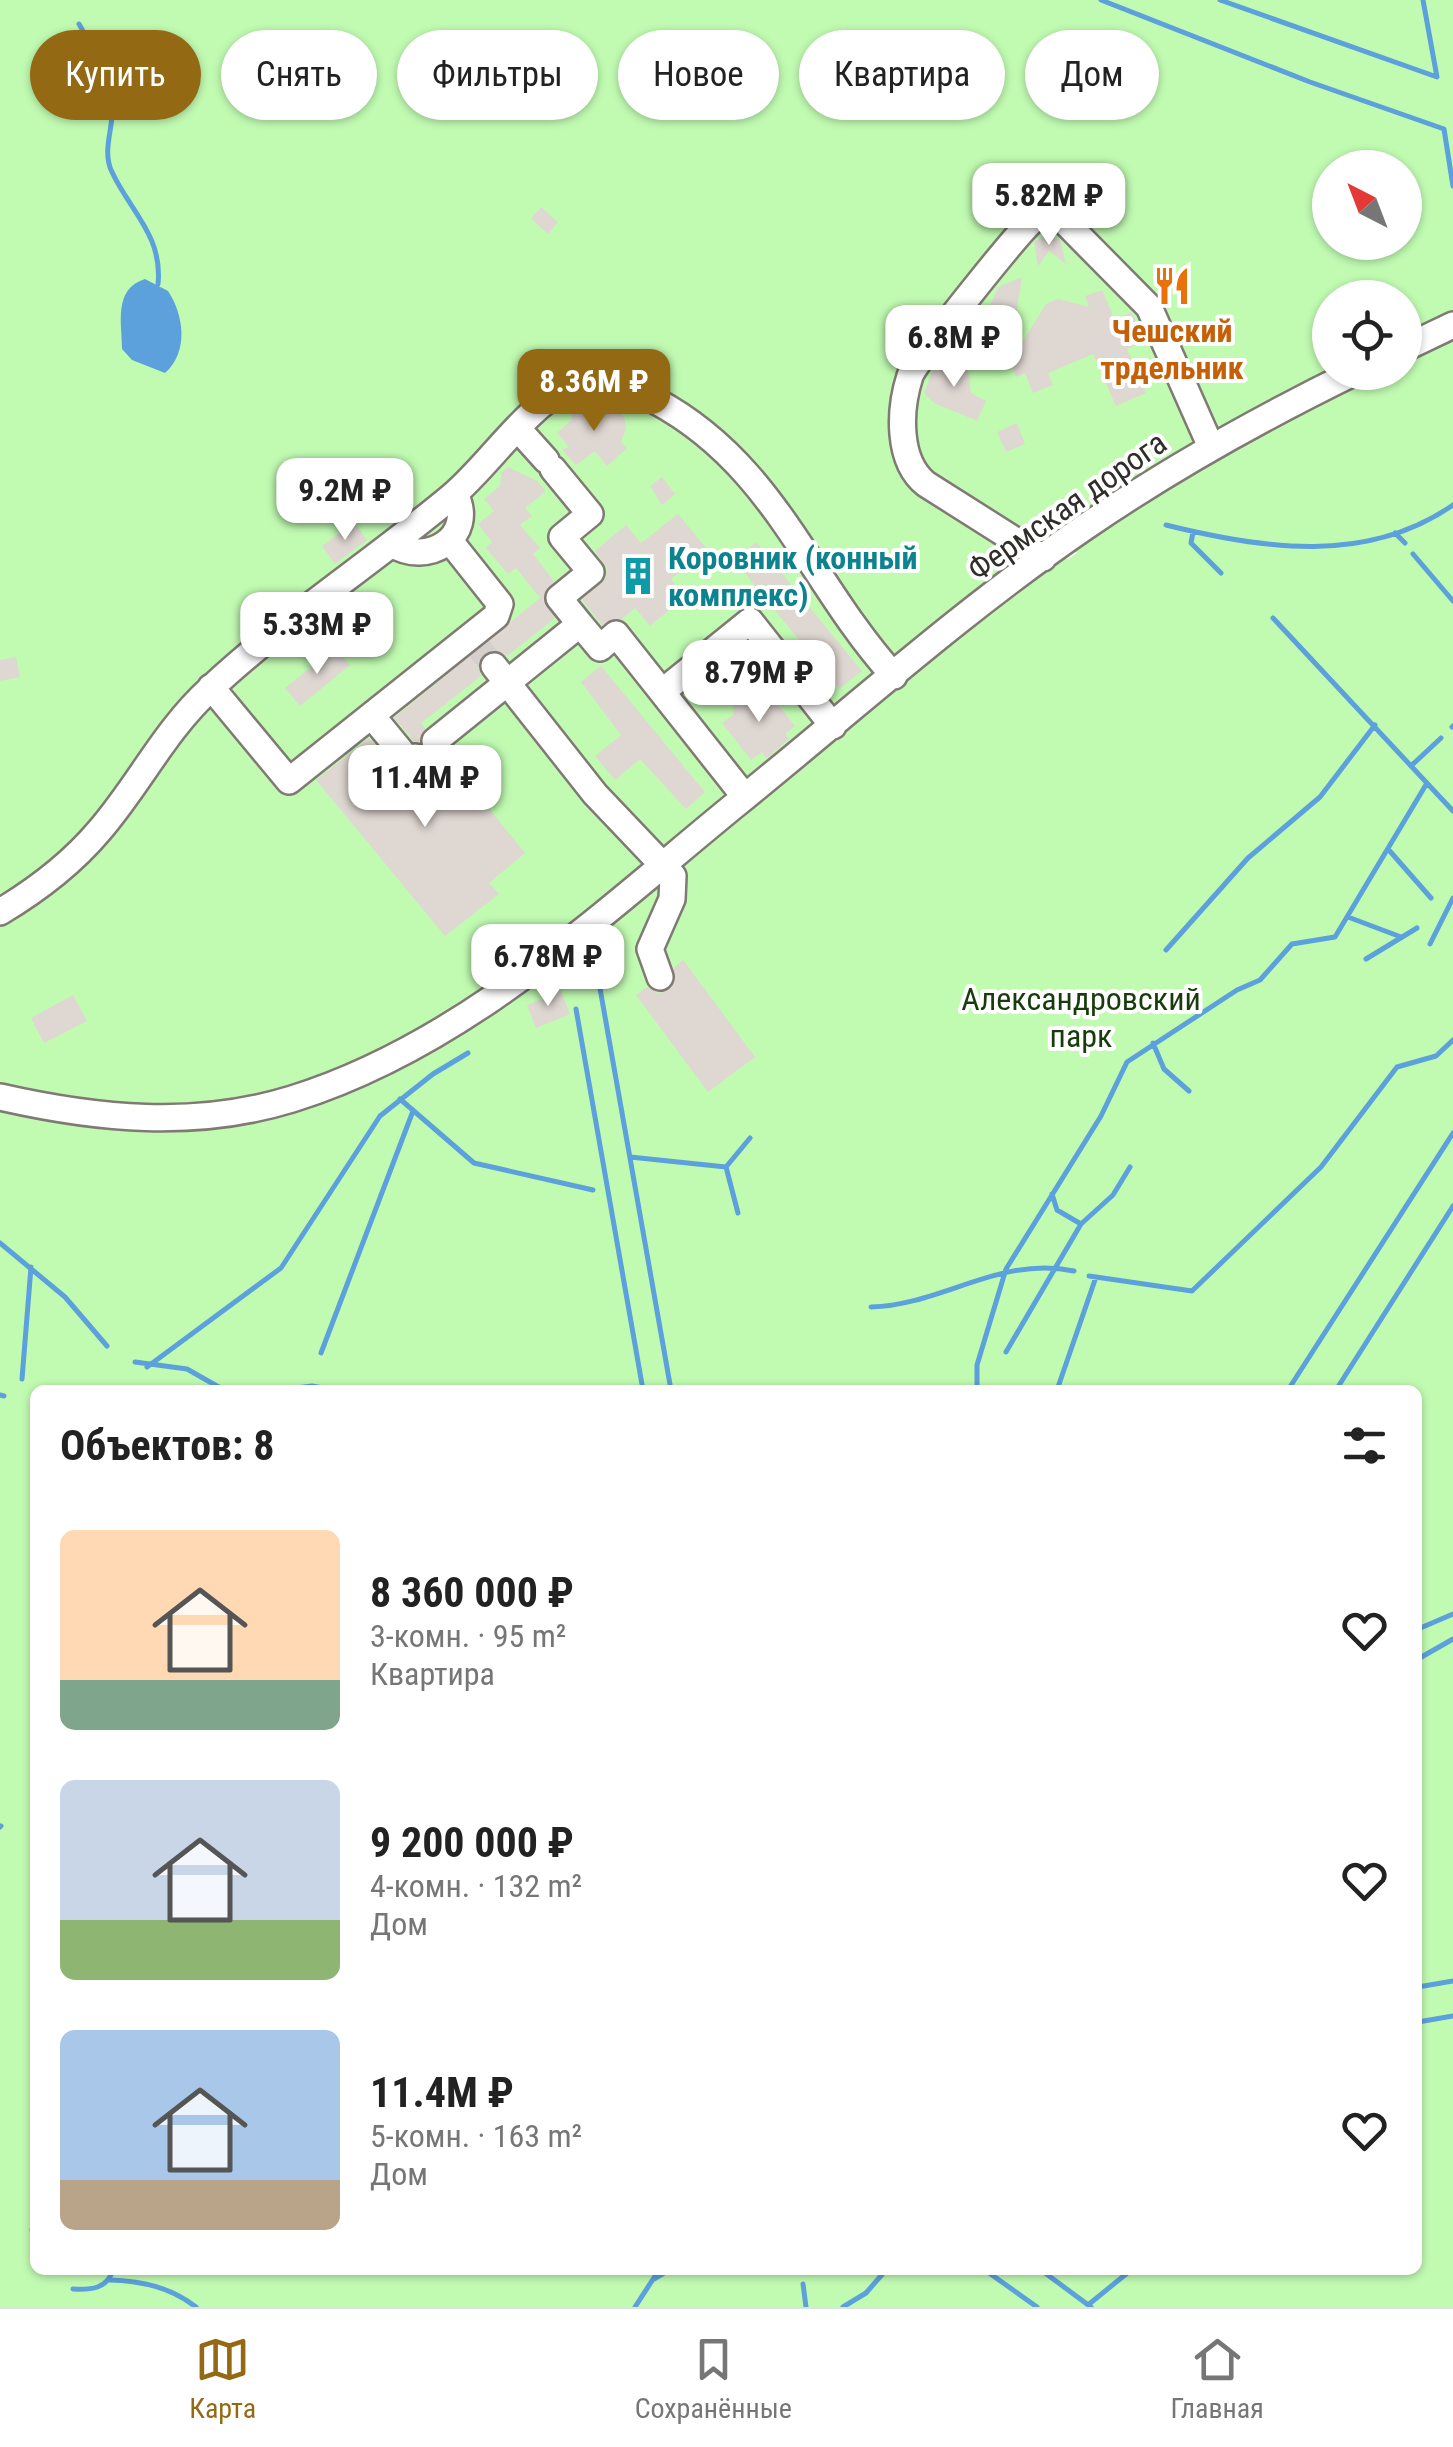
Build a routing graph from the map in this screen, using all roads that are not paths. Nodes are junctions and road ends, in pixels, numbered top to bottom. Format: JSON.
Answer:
{"nodes":[{"id":1,"x":1453,"y":325,"type":"edge"},
{"id":2,"x":1422,"y":340,"type":"edge"},
{"id":3,"x":1320,"y":390,"type":"edge"},
{"id":4,"x":518,"y":430,"type":"junction"},
{"id":5,"x":1211,"y":447,"type":"junction"},
{"id":6,"x":455,"y":494,"type":"junction"},
{"id":7,"x":450,"y":541,"type":"junction"},
{"id":8,"x":392,"y":544,"type":"junction"},
{"id":9,"x":1043,"y":558,"type":"junction"},
{"id":10,"x":580,"y":624,"type":"junction"},
{"id":11,"x":488,"y":659,"type":"junction"},
{"id":12,"x":894,"y":676,"type":"junction"},
{"id":13,"x":211,"y":688,"type":"junction"},
{"id":14,"x":662,"y":692,"type":"junction"},
{"id":15,"x":372,"y":716,"type":"junction"},
{"id":16,"x":833,"y":726,"type":"junction"},
{"id":17,"x":745,"y":797,"type":"junction"},
{"id":18,"x":662,"y":864,"type":"junction"},
{"id":19,"x":0,"y":912,"type":"edge"},
{"id":20,"x":660,"y":977,"type":"dead end"},
{"id":21,"x":0,"y":1097,"type":"edge"}],
"edges":[{"from":1,"to":2,"type":"street"},
{"from":3,"to":5,"type":"street","name":"Фермская дорога"},
{"from":4,"to":6,"type":"street"},
{"from":4,"to":10,"type":"street"},
{"from":4,"to":12,"type":"street"},
{"from":5,"to":9,"type":"street","name":"Фермская дорога"},
{"from":5,"to":9,"type":"street"},
{"from":6,"to":7,"type":"street"},
{"from":6,"to":8,"type":"street"},
{"from":7,"to":8,"type":"street"},
{"from":7,"to":11,"type":"street"},
{"from":8,"to":13,"type":"street"},
{"from":9,"to":12,"type":"street","name":"Фермская дорога"},
{"from":10,"to":11,"type":"street"},
{"from":10,"to":14,"type":"street"},
{"from":11,"to":15,"type":"street"},
{"from":11,"to":15,"type":"street"},
{"from":11,"to":18,"type":"street"},
{"from":12,"to":16,"type":"street","name":"Фермская дорога"},
{"from":13,"to":15,"type":"street"},
{"from":13,"to":19,"type":"street"},
{"from":14,"to":16,"type":"street"},
{"from":14,"to":17,"type":"street"},
{"from":16,"to":17,"type":"street","name":"Фермская дорога"},
{"from":17,"to":18,"type":"street","name":"Фермская дорога"},
{"from":18,"to":20,"type":"street"},
{"from":18,"to":21,"type":"street","name":"Фермская дорога"}]}
